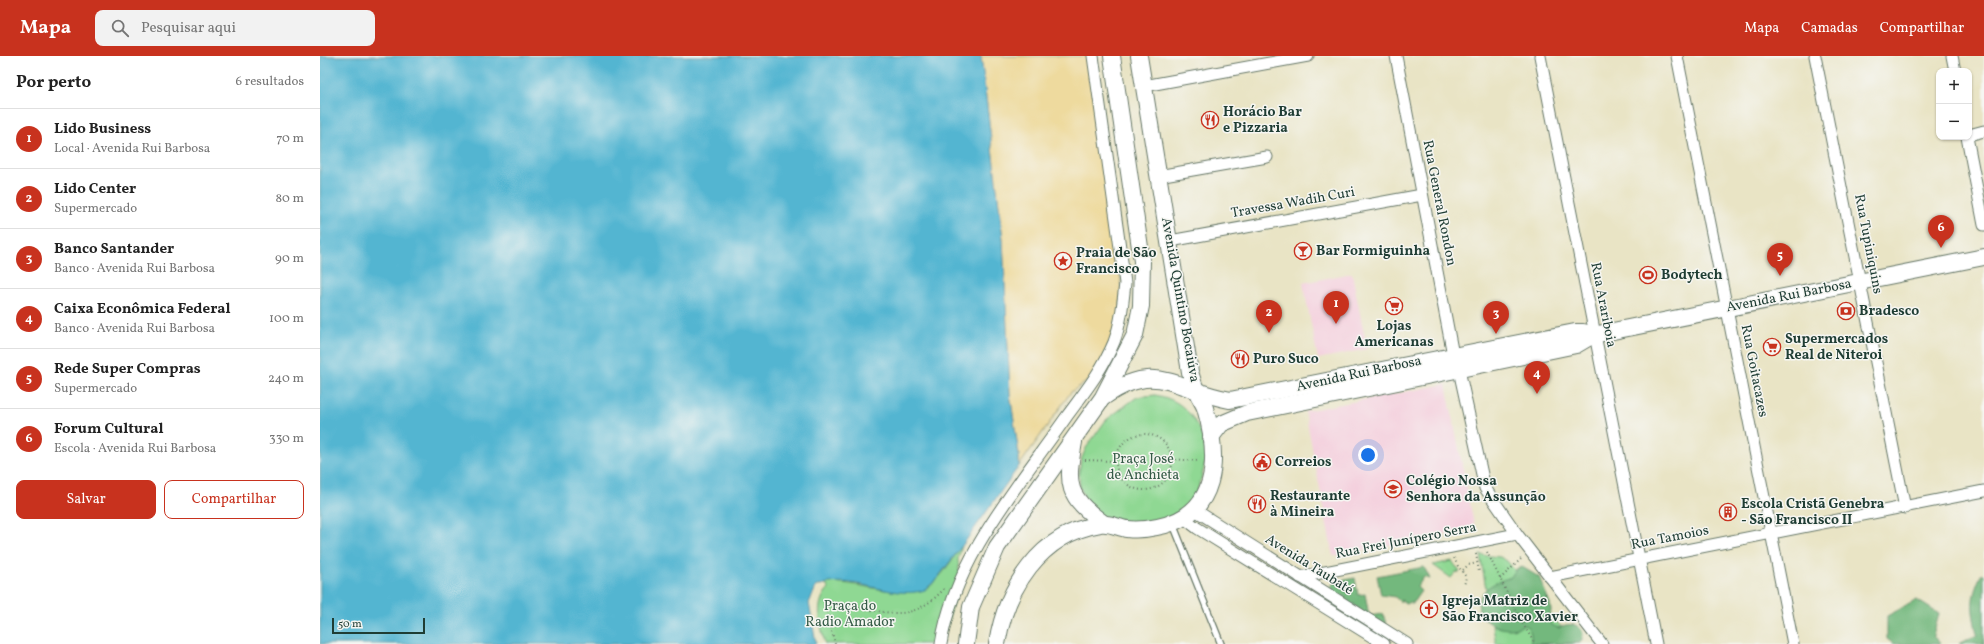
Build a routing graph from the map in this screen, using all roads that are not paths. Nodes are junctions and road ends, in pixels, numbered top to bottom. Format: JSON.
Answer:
{"nodes":[{"id":1,"x":1093,"y":56,"type":"edge"},
{"id":2,"x":1112,"y":56,"type":"edge"},
{"id":3,"x":1139,"y":56,"type":"edge"},
{"id":4,"x":1308,"y":56,"type":"edge"},
{"id":5,"x":1396,"y":56,"type":"edge"},
{"id":6,"x":1540,"y":56,"type":"edge"},
{"id":7,"x":1676,"y":56,"type":"edge"},
{"id":8,"x":1814,"y":56,"type":"edge"},
{"id":9,"x":1952,"y":56,"type":"edge"},
{"id":10,"x":1954,"y":68,"type":"edge"},
{"id":11,"x":1144,"y":86,"type":"junction"},
{"id":12,"x":1984,"y":131,"type":"edge"},
{"id":13,"x":1972,"y":133,"type":"edge"},
{"id":14,"x":1968,"y":140,"type":"edge"},
{"id":15,"x":1267,"y":158,"type":"dead end"},
{"id":16,"x":1158,"y":176,"type":"junction"},
{"id":17,"x":1422,"y":195,"type":"junction"},
{"id":18,"x":1984,"y":225,"type":"edge"},
{"id":19,"x":1170,"y":241,"type":"junction"},
{"id":20,"x":1984,"y":257,"type":"edge"},
{"id":21,"x":1860,"y":282,"type":"junction"},
{"id":22,"x":1726,"y":308,"type":"junction"},
{"id":23,"x":1593,"y":335,"type":"junction"},
{"id":24,"x":1453,"y":355,"type":"junction"},
{"id":25,"x":1459,"y":370,"type":"junction"},
{"id":26,"x":1197,"y":392,"type":"junction"},
{"id":27,"x":1104,"y":397,"type":"junction"},
{"id":28,"x":1210,"y":437,"type":"junction"},
{"id":29,"x":1075,"y":438,"type":"junction"},
{"id":30,"x":1984,"y":491,"type":"edge"},
{"id":31,"x":1905,"y":508,"type":"junction"},
{"id":32,"x":1184,"y":517,"type":"junction"},
{"id":33,"x":1103,"y":523,"type":"junction"},
{"id":34,"x":1517,"y":534,"type":"junction"},
{"id":35,"x":1772,"y":534,"type":"junction"},
{"id":36,"x":1638,"y":559,"type":"junction"},
{"id":37,"x":1300,"y":578,"type":"junction"},
{"id":38,"x":1552,"y":580,"type":"junction"},
{"id":39,"x":941,"y":644,"type":"edge"},
{"id":40,"x":966,"y":644,"type":"edge"},
{"id":41,"x":997,"y":644,"type":"edge"},
{"id":42,"x":1221,"y":644,"type":"edge"},
{"id":43,"x":1384,"y":644,"type":"edge"},
{"id":44,"x":1407,"y":644,"type":"edge"},
{"id":45,"x":1602,"y":644,"type":"edge"},
{"id":46,"x":1656,"y":644,"type":"edge"},
{"id":47,"x":1793,"y":644,"type":"edge"}],
"edges":[{"from":1,"to":39,"type":"street"},
{"from":2,"to":27,"type":"main road","name":"Avenida Quintino Bocaiúva"},
{"from":3,"to":11,"type":"main road","name":"Avenida Quintino Bocaiúva"},
{"from":4,"to":11,"type":"street"},
{"from":5,"to":17,"type":"street","name":"Rua General Rondon"},
{"from":6,"to":23,"type":"street","name":"Rua Arariboia"},
{"from":7,"to":22,"type":"street","name":"Rua Goitacazes"},
{"from":8,"to":21,"type":"street","name":"Rua Tupiniquins"},
{"from":9,"to":10,"type":"street"},
{"from":11,"to":16,"type":"main road","name":"Avenida Quintino Bocaiúva"},
{"from":12,"to":13,"type":"street"},
{"from":14,"to":18,"type":"street"},
{"from":15,"to":16,"type":"street"},
{"from":16,"to":19,"type":"main road","name":"Avenida Quintino Bocaiúva"},
{"from":17,"to":19,"type":"street","name":"Travessa Wadih Curi"},
{"from":17,"to":24,"type":"street","name":"Rua General Rondon"},
{"from":19,"to":26,"type":"main road","name":"Avenida Quintino Bocaiúva"},
{"from":20,"to":21,"type":"main road","name":"Avenida Rui Barbosa"},
{"from":21,"to":22,"type":"main road","name":"Avenida Rui Barbosa"},
{"from":21,"to":31,"type":"street","name":"Rua Tupiniquins"},
{"from":22,"to":23,"type":"main road","name":"Avenida Rui Barbosa"},
{"from":22,"to":35,"type":"street","name":"Rua Goitacazes"},
{"from":23,"to":24,"type":"main road","name":"Avenida Rui Barbosa"},
{"from":23,"to":25,"type":"main road","name":"Avenida Rui Barbosa"},
{"from":23,"to":36,"type":"street","name":"Rua Arariboia"},
{"from":24,"to":26,"type":"main road","name":"Avenida Rui Barbosa"},
{"from":25,"to":28,"type":"main road","name":"Avenida Rui Barbosa"},
{"from":25,"to":34,"type":"street"},
{"from":26,"to":27,"type":"main road","name":"Avenida Rui Barbosa"},
{"from":26,"to":28,"type":"main road","name":"Avenida Quintino Bocaiúva"},
{"from":27,"to":29,"type":"main road","name":"Avenida Quintino Bocaiúva"},
{"from":28,"to":32,"type":"main road","name":"Avenida Quintino Bocaiúva"},
{"from":29,"to":33,"type":"main road"},
{"from":29,"to":40,"type":"main road","name":"Avenida Quintino Bocaiúva"},
{"from":30,"to":31,"type":"street","name":"Rua Tamoios"},
{"from":31,"to":35,"type":"street","name":"Rua Tamoios"},
{"from":32,"to":33,"type":"main road"},
{"from":32,"to":37,"type":"street","name":"Avenida Taubaté"},
{"from":32,"to":42,"type":"lane"},
{"from":32,"to":43,"type":"street","name":"Avenida Taubaté"},
{"from":33,"to":41,"type":"main road"},
{"from":34,"to":37,"type":"street","name":"Rua Frei Junípero Serra"},
{"from":34,"to":38,"type":"street"},
{"from":35,"to":36,"type":"street","name":"Rua Tamoios"},
{"from":35,"to":47,"type":"street","name":"Rua Goitacazes"},
{"from":36,"to":38,"type":"street","name":"Rua Tamoios"},
{"from":36,"to":46,"type":"street","name":"Rua Arariboia"},
{"from":37,"to":44,"type":"street","name":"Avenida Taubaté"},
{"from":38,"to":45,"type":"street"}]}
